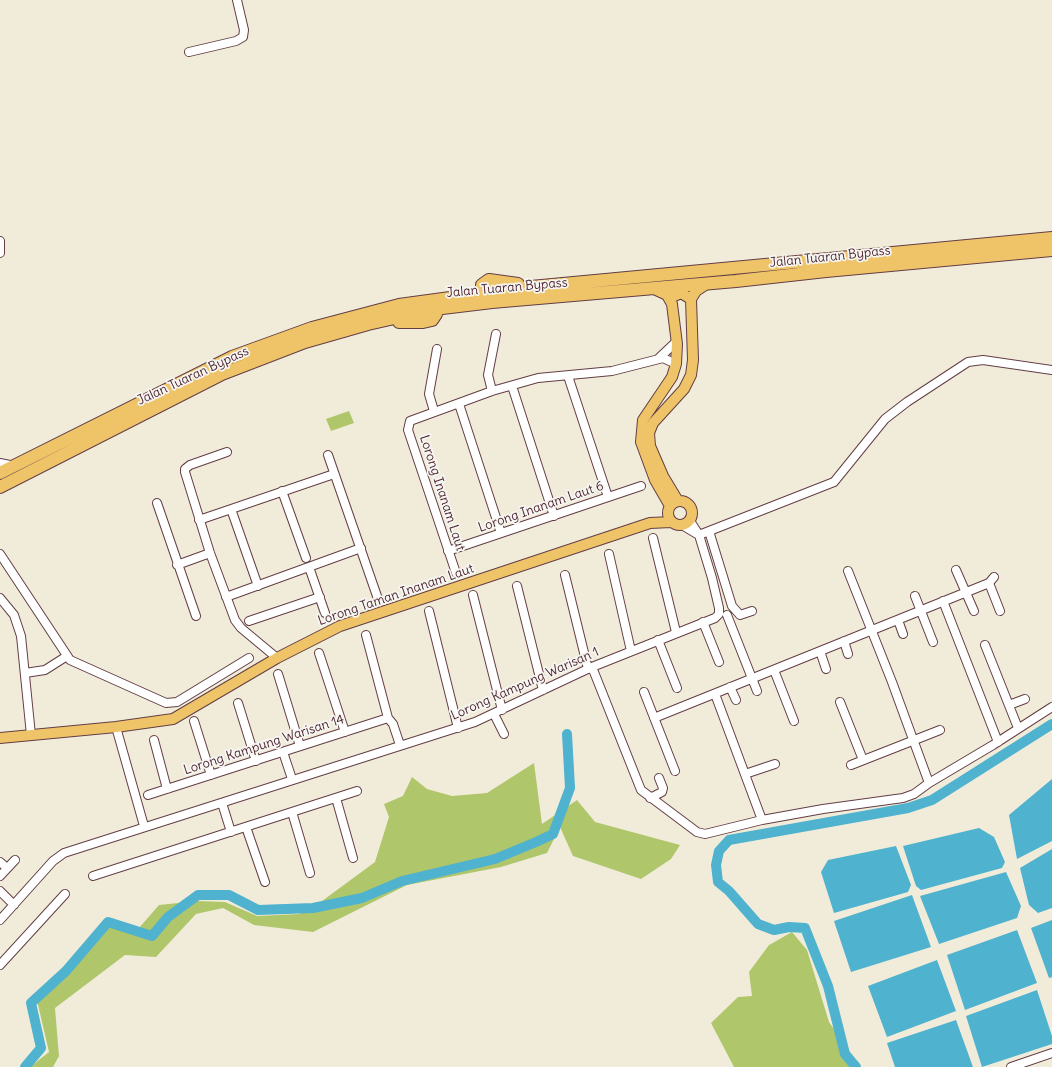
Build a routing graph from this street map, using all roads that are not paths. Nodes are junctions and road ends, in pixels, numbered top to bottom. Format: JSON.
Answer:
{"nodes":[{"id":1,"x":237,"y":0,"type":"edge"},
{"id":2,"x":189,"y":52,"type":"dead end"},
{"id":3,"x":1052,"y":238,"type":"edge"},
{"id":4,"x":0,"y":241,"type":"edge"},
{"id":5,"x":1052,"y":250,"type":"edge"},
{"id":6,"x":0,"y":253,"type":"edge"},
{"id":7,"x":708,"y":283,"type":"junction"},
{"id":8,"x":654,"y":289,"type":"junction"},
{"id":9,"x":483,"y":292,"type":"junction"},
{"id":10,"x":670,"y":298,"type":"junction"},
{"id":11,"x":691,"y":299,"type":"junction"},
{"id":12,"x":492,"y":302,"type":"junction"},
{"id":13,"x":399,"y":305,"type":"junction"},
{"id":14,"x":434,"y":309,"type":"junction"},
{"id":15,"x":496,"y":334,"type":"dead end"},
{"id":16,"x":677,"y":341,"type":"junction"},
{"id":17,"x":437,"y":349,"type":"dead end"},
{"id":18,"x":657,"y":359,"type":"junction"},
{"id":19,"x":676,"y":364,"type":"junction"},
{"id":20,"x":1052,"y":370,"type":"edge"},
{"id":21,"x":568,"y":376,"type":"junction"},
{"id":22,"x":512,"y":386,"type":"junction"},
{"id":23,"x":492,"y":392,"type":"junction"},
{"id":24,"x":459,"y":404,"type":"junction"},
{"id":25,"x":434,"y":411,"type":"junction"},
{"id":26,"x":227,"y":452,"type":"dead end"},
{"id":27,"x":328,"y":455,"type":"dead end"},
{"id":28,"x":0,"y":463,"type":"edge"},
{"id":29,"x":15,"y":466,"type":"junction"},
{"id":30,"x":0,"y":473,"type":"edge"},
{"id":31,"x":334,"y":474,"type":"junction"},
{"id":32,"x":641,"y":486,"type":"dead end"},
{"id":33,"x":0,"y":487,"type":"edge"},
{"id":34,"x":282,"y":491,"type":"junction"},
{"id":35,"x":608,"y":497,"type":"junction"},
{"id":36,"x":157,"y":502,"type":"dead end"},
{"id":37,"x":231,"y":509,"type":"junction"},
{"id":38,"x":672,"y":511,"type":"junction"},
{"id":39,"x":554,"y":516,"type":"junction"},
{"id":40,"x":199,"y":520,"type":"junction"},
{"id":41,"x":686,"y":523,"type":"junction"},
{"id":42,"x":709,"y":531,"type":"junction"},
{"id":43,"x":501,"y":534,"type":"junction"},
{"id":44,"x":699,"y":535,"type":"junction"},
{"id":45,"x":653,"y":538,"type":"dead end"},
{"id":46,"x":361,"y":548,"type":"junction"},
{"id":47,"x":448,"y":552,"type":"junction"},
{"id":48,"x":210,"y":553,"type":"junction"},
{"id":49,"x":0,"y":554,"type":"edge"},
{"id":50,"x":609,"y":554,"type":"dead end"},
{"id":51,"x":306,"y":558,"type":"dead end"},
{"id":52,"x":177,"y":565,"type":"junction"},
{"id":53,"x":309,"y":567,"type":"junction"},
{"id":54,"x":956,"y":570,"type":"dead end"},
{"id":55,"x":848,"y":571,"type":"dead end"},
{"id":56,"x":456,"y":573,"type":"dead end"},
{"id":57,"x":565,"y":575,"type":"dead end"},
{"id":58,"x":258,"y":586,"type":"junction"},
{"id":59,"x":516,"y":586,"type":"dead end"},
{"id":60,"x":966,"y":592,"type":"junction"},
{"id":61,"x":473,"y":595,"type":"dead end"},
{"id":62,"x":915,"y":596,"type":"dead end"},
{"id":63,"x":320,"y":597,"type":"junction"},
{"id":64,"x":0,"y":598,"type":"edge"},
{"id":65,"x":226,"y":598,"type":"junction"},
{"id":66,"x":378,"y":599,"type":"dead end"},
{"id":67,"x":943,"y":601,"type":"junction"},
{"id":68,"x":920,"y":610,"type":"junction"},
{"id":69,"x":752,"y":611,"type":"dead end"},
{"id":70,"x":974,"y":611,"type":"dead end"},
{"id":71,"x":1000,"y":611,"type":"dead end"},
{"id":72,"x":429,"y":612,"type":"dead end"},
{"id":73,"x":325,"y":613,"type":"dead end"},
{"id":74,"x":726,"y":615,"type":"dead end"},
{"id":75,"x":196,"y":616,"type":"dead end"},
{"id":76,"x":898,"y":620,"type":"junction"},
{"id":77,"x":249,"y":621,"type":"dead end"},
{"id":78,"x":703,"y":622,"type":"junction"},
{"id":79,"x":872,"y":630,"type":"junction"},
{"id":80,"x":676,"y":632,"type":"junction"},
{"id":81,"x":903,"y":634,"type":"dead end"},
{"id":82,"x":366,"y":635,"type":"dead end"},
{"id":83,"x":658,"y":640,"type":"junction"},
{"id":84,"x":844,"y":641,"type":"junction"},
{"id":85,"x":933,"y":642,"type":"dead end"},
{"id":86,"x":985,"y":645,"type":"dead end"},
{"id":87,"x":631,"y":651,"type":"junction"},
{"id":88,"x":820,"y":651,"type":"junction"},
{"id":89,"x":320,"y":653,"type":"dead end"},
{"id":90,"x":848,"y":654,"type":"dead end"},
{"id":91,"x":67,"y":656,"type":"junction"},
{"id":92,"x":249,"y":658,"type":"dead end"},
{"id":93,"x":277,"y":658,"type":"junction"},
{"id":94,"x":798,"y":660,"type":"junction"},
{"id":95,"x":719,"y":662,"type":"dead end"},
{"id":96,"x":590,"y":668,"type":"junction"},
{"id":97,"x":802,"y":669,"type":"dead end"},
{"id":98,"x":826,"y":669,"type":"dead end"},
{"id":99,"x":774,"y":670,"type":"junction"},
{"id":100,"x":25,"y":673,"type":"junction"},
{"id":101,"x":278,"y":674,"type":"dead end"},
{"id":102,"x":752,"y":679,"type":"junction"},
{"id":103,"x":677,"y":688,"type":"dead end"},
{"id":104,"x":730,"y":688,"type":"junction"},
{"id":105,"x":543,"y":690,"type":"junction"},
{"id":106,"x":757,"y":691,"type":"dead end"},
{"id":107,"x":644,"y":692,"type":"dead end"},
{"id":108,"x":715,"y":694,"type":"junction"},
{"id":109,"x":1025,"y":699,"type":"dead end"},
{"id":110,"x":736,"y":700,"type":"dead end"},
{"id":111,"x":840,"y":702,"type":"dead end"},
{"id":112,"x":238,"y":703,"type":"dead end"},
{"id":113,"x":1009,"y":705,"type":"junction"},
{"id":114,"x":1052,"y":707,"type":"edge"},
{"id":115,"x":502,"y":710,"type":"junction"},
{"id":116,"x":494,"y":714,"type":"junction"},
{"id":117,"x":388,"y":718,"type":"junction"},
{"id":118,"x":654,"y":718,"type":"junction"},
{"id":119,"x":194,"y":721,"type":"dead end"},
{"id":120,"x":794,"y":721,"type":"dead end"},
{"id":121,"x":116,"y":727,"type":"junction"},
{"id":122,"x":458,"y":728,"type":"junction"},
{"id":123,"x":1018,"y":728,"type":"junction"},
{"id":124,"x":940,"y":730,"type":"dead end"},
{"id":125,"x":345,"y":732,"type":"junction"},
{"id":126,"x":504,"y":734,"type":"dead end"},
{"id":127,"x":31,"y":735,"type":"junction"},
{"id":128,"x":0,"y":738,"type":"edge"},
{"id":129,"x":154,"y":740,"type":"dead end"},
{"id":130,"x":914,"y":742,"type":"junction"},
{"id":131,"x":998,"y":742,"type":"junction"},
{"id":132,"x":400,"y":745,"type":"junction"},
{"id":133,"x":300,"y":746,"type":"junction"},
{"id":134,"x":283,"y":752,"type":"junction"},
{"id":135,"x":863,"y":760,"type":"junction"},
{"id":136,"x":256,"y":761,"type":"junction"},
{"id":137,"x":775,"y":764,"type":"dead end"},
{"id":138,"x":851,"y":765,"type":"dead end"},
{"id":139,"x":675,"y":771,"type":"dead end"},
{"id":140,"x":745,"y":774,"type":"junction"},
{"id":141,"x":210,"y":775,"type":"junction"},
{"id":142,"x":659,"y":778,"type":"dead end"},
{"id":143,"x":292,"y":779,"type":"junction"},
{"id":144,"x":929,"y":783,"type":"junction"},
{"id":145,"x":168,"y":789,"type":"junction"},
{"id":146,"x":357,"y":791,"type":"dead end"},
{"id":147,"x":148,"y":795,"type":"dead end"},
{"id":148,"x":336,"y":798,"type":"junction"},
{"id":149,"x":650,"y":798,"type":"junction"},
{"id":150,"x":222,"y":803,"type":"junction"},
{"id":151,"x":292,"y":812,"type":"junction"},
{"id":152,"x":762,"y":820,"type":"junction"},
{"id":153,"x":144,"y":826,"type":"junction"},
{"id":154,"x":246,"y":827,"type":"junction"},
{"id":155,"x":231,"y":832,"type":"junction"},
{"id":156,"x":353,"y":858,"type":"dead end"},
{"id":157,"x":15,"y":860,"type":"dead end"},
{"id":158,"x":0,"y":862,"type":"edge"},
{"id":159,"x":7,"y":868,"type":"junction"},
{"id":160,"x":310,"y":873,"type":"dead end"},
{"id":161,"x":0,"y":876,"type":"edge"},
{"id":162,"x":93,"y":876,"type":"dead end"},
{"id":163,"x":265,"y":882,"type":"dead end"},
{"id":164,"x":0,"y":891,"type":"edge"},
{"id":165,"x":65,"y":894,"type":"dead end"},
{"id":166,"x":14,"y":905,"type":"junction"},
{"id":167,"x":0,"y":920,"type":"edge"},
{"id":168,"x":0,"y":965,"type":"edge"},
{"id":169,"x":1052,"y":1053,"type":"edge"},
{"id":170,"x":1011,"y":1067,"type":"edge"}],
"edges":[{"from":1,"to":2,"type":"street"},
{"from":3,"to":9,"type":"highway","name":"Jalan Tuaran Bypass"},
{"from":4,"to":6,"type":"street"},
{"from":5,"to":7,"type":"highway","name":"Jalan Tuaran Bypass"},
{"from":7,"to":8,"type":"highway","name":"Jalan Tuaran Bypass"},
{"from":7,"to":11,"type":"main road"},
{"from":8,"to":10,"type":"main road"},
{"from":8,"to":12,"type":"highway","name":"Jalan Tuaran Bypass"},
{"from":9,"to":12,"type":"highway"},
{"from":9,"to":13,"type":"highway","name":"Jalan Tuaran Bypass"},
{"from":10,"to":11,"type":"main road"},
{"from":10,"to":16,"type":"main road"},
{"from":11,"to":38,"type":"main road"},
{"from":12,"to":14,"type":"highway","name":"Jalan Tuaran Bypass"},
{"from":13,"to":14,"type":"highway","name":"Jalan Tuaran Bypass"},
{"from":13,"to":29,"type":"highway","name":"Jalan Tuaran Bypass"},
{"from":14,"to":33,"type":"highway","name":"Jalan Tuaran Bypass"},
{"from":15,"to":23,"type":"street"},
{"from":16,"to":18,"type":"street"},
{"from":16,"to":19,"type":"main road"},
{"from":17,"to":25,"type":"street"},
{"from":18,"to":19,"type":"street"},
{"from":18,"to":21,"type":"street"},
{"from":19,"to":38,"type":"main road"},
{"from":20,"to":42,"type":"street"},
{"from":21,"to":22,"type":"street"},
{"from":21,"to":35,"type":"street"},
{"from":22,"to":23,"type":"street"},
{"from":22,"to":39,"type":"street"},
{"from":23,"to":24,"type":"street"},
{"from":24,"to":25,"type":"street"},
{"from":24,"to":43,"type":"street"},
{"from":25,"to":47,"type":"street","name":"Lorong Inanam Laut"},
{"from":26,"to":40,"type":"street"},
{"from":27,"to":31,"type":"street"},
{"from":28,"to":29,"type":"street"},
{"from":29,"to":30,"type":"highway","name":"Jalan Tuaran Bypass"},
{"from":31,"to":34,"type":"street"},
{"from":31,"to":46,"type":"street"},
{"from":32,"to":35,"type":"street","name":"Lorong Inanam Laut 6"},
{"from":34,"to":37,"type":"street"},
{"from":34,"to":51,"type":"street"},
{"from":35,"to":39,"type":"street","name":"Lorong Inanam Laut 6"},
{"from":36,"to":52,"type":"street"},
{"from":37,"to":40,"type":"street"},
{"from":37,"to":58,"type":"street"},
{"from":38,"to":41,"type":"main road","name":"Lorong Taman Inanam Laut"},
{"from":38,"to":41,"type":"main road"},
{"from":38,"to":93,"type":"main road","name":"Lorong Taman Inanam Laut"},
{"from":39,"to":43,"type":"street","name":"Lorong Inanam Laut 6"},
{"from":40,"to":48,"type":"street"},
{"from":41,"to":44,"type":"street","name":"Lorong Kampung Warisan 1"},
{"from":42,"to":44,"type":"street"},
{"from":42,"to":69,"type":"street"},
{"from":43,"to":47,"type":"street","name":"Lorong Inanam Laut 6"},
{"from":44,"to":78,"type":"street","name":"Lorong Kampung Warisan 1"},
{"from":45,"to":80,"type":"street"},
{"from":46,"to":53,"type":"street"},
{"from":46,"to":66,"type":"street"},
{"from":47,"to":56,"type":"street","name":"Lorong Inanam Laut"},
{"from":48,"to":52,"type":"street"},
{"from":48,"to":65,"type":"street"},
{"from":49,"to":91,"type":"street"},
{"from":50,"to":87,"type":"street"},
{"from":52,"to":75,"type":"street"},
{"from":53,"to":58,"type":"street"},
{"from":53,"to":63,"type":"street"},
{"from":54,"to":60,"type":"street"},
{"from":55,"to":79,"type":"street"},
{"from":57,"to":96,"type":"street"},
{"from":58,"to":65,"type":"street"},
{"from":59,"to":105,"type":"street"},
{"from":60,"to":67,"type":"street"},
{"from":60,"to":70,"type":"street"},
{"from":60,"to":71,"type":"street"},
{"from":61,"to":115,"type":"street"},
{"from":62,"to":68,"type":"street"},
{"from":63,"to":73,"type":"street"},
{"from":63,"to":77,"type":"street"},
{"from":64,"to":100,"type":"street"},
{"from":65,"to":93,"type":"street"},
{"from":67,"to":68,"type":"street"},
{"from":67,"to":131,"type":"street"},
{"from":68,"to":76,"type":"street"},
{"from":68,"to":85,"type":"street"},
{"from":72,"to":122,"type":"street"},
{"from":74,"to":102,"type":"street"},
{"from":76,"to":79,"type":"street"},
{"from":76,"to":81,"type":"street"},
{"from":78,"to":80,"type":"street","name":"Lorong Kampung Warisan 1"},
{"from":78,"to":95,"type":"street"},
{"from":79,"to":84,"type":"street"},
{"from":79,"to":130,"type":"street"},
{"from":80,"to":83,"type":"street","name":"Lorong Kampung Warisan 1"},
{"from":82,"to":117,"type":"street"},
{"from":83,"to":87,"type":"street","name":"Lorong Kampung Warisan 1"},
{"from":83,"to":103,"type":"street"},
{"from":84,"to":88,"type":"street"},
{"from":84,"to":90,"type":"street"},
{"from":86,"to":113,"type":"street"},
{"from":87,"to":96,"type":"street","name":"Lorong Kampung Warisan 1"},
{"from":88,"to":94,"type":"street"},
{"from":88,"to":98,"type":"street"},
{"from":89,"to":125,"type":"street"},
{"from":91,"to":92,"type":"street"},
{"from":91,"to":100,"type":"street"},
{"from":93,"to":121,"type":"main road","name":"Lorong Taman Inanam Laut"},
{"from":94,"to":97,"type":"street"},
{"from":94,"to":99,"type":"street"},
{"from":96,"to":105,"type":"street","name":"Lorong Kampung Warisan 1"},
{"from":96,"to":149,"type":"street"},
{"from":99,"to":102,"type":"street"},
{"from":99,"to":120,"type":"street"},
{"from":100,"to":127,"type":"street"},
{"from":101,"to":133,"type":"street"},
{"from":102,"to":104,"type":"street"},
{"from":102,"to":106,"type":"street"},
{"from":104,"to":108,"type":"street"},
{"from":104,"to":110,"type":"street"},
{"from":105,"to":115,"type":"street","name":"Lorong Kampung Warisan 1"},
{"from":107,"to":118,"type":"street"},
{"from":108,"to":118,"type":"street"},
{"from":108,"to":140,"type":"street"},
{"from":109,"to":113,"type":"street"},
{"from":111,"to":135,"type":"street"},
{"from":112,"to":136,"type":"street"},
{"from":113,"to":123,"type":"street"},
{"from":114,"to":123,"type":"street"},
{"from":115,"to":116,"type":"street","name":"Lorong Kampung Warisan 1"},
{"from":116,"to":122,"type":"street","name":"Lorong Kampung Warisan 1"},
{"from":116,"to":126,"type":"street"},
{"from":117,"to":125,"type":"street","name":"Lorong Kampung Warisan 14"},
{"from":117,"to":132,"type":"street"},
{"from":118,"to":139,"type":"street"},
{"from":119,"to":141,"type":"street"},
{"from":121,"to":127,"type":"main road","name":"Lorong Taman Inanam Laut"},
{"from":121,"to":153,"type":"street"},
{"from":122,"to":132,"type":"street","name":"Lorong Kampung Warisan 1"},
{"from":123,"to":131,"type":"street"},
{"from":124,"to":130,"type":"street"},
{"from":125,"to":133,"type":"street","name":"Lorong Kampung Warisan 14"},
{"from":127,"to":128,"type":"main road","name":"Lorong Taman Inanam Laut"},
{"from":129,"to":145,"type":"street"},
{"from":130,"to":135,"type":"street"},
{"from":130,"to":144,"type":"street"},
{"from":131,"to":144,"type":"street"},
{"from":132,"to":143,"type":"street","name":"Lorong Kampung Warisan 1"},
{"from":133,"to":134,"type":"street","name":"Lorong Kampung Warisan 14"},
{"from":134,"to":136,"type":"street","name":"Lorong Kampung Warisan 14"},
{"from":134,"to":143,"type":"street"},
{"from":135,"to":138,"type":"street"},
{"from":136,"to":141,"type":"street","name":"Lorong Kampung Warisan 14"},
{"from":137,"to":140,"type":"street"},
{"from":140,"to":152,"type":"street"},
{"from":141,"to":145,"type":"street","name":"Lorong Kampung Warisan 14"},
{"from":142,"to":149,"type":"street"},
{"from":143,"to":150,"type":"street","name":"Lorong Kampung Warisan 1"},
{"from":144,"to":152,"type":"street"},
{"from":145,"to":147,"type":"street","name":"Lorong Kampung Warisan 14"},
{"from":146,"to":148,"type":"street"},
{"from":148,"to":151,"type":"street"},
{"from":148,"to":156,"type":"street"},
{"from":149,"to":152,"type":"street"},
{"from":150,"to":153,"type":"street","name":"Lorong Kampung Warisan 1"},
{"from":150,"to":155,"type":"street"},
{"from":151,"to":154,"type":"street"},
{"from":151,"to":160,"type":"street"},
{"from":153,"to":166,"type":"street","name":"Lorong Kampung Warisan 1"},
{"from":154,"to":155,"type":"street"},
{"from":154,"to":163,"type":"street"},
{"from":155,"to":162,"type":"street"},
{"from":157,"to":159,"type":"street"},
{"from":158,"to":159,"type":"street"},
{"from":159,"to":161,"type":"street"},
{"from":164,"to":166,"type":"street"},
{"from":165,"to":168,"type":"street"},
{"from":166,"to":167,"type":"street","name":"Lorong Kampung Warisan 1"},
{"from":169,"to":170,"type":"street"}]}
